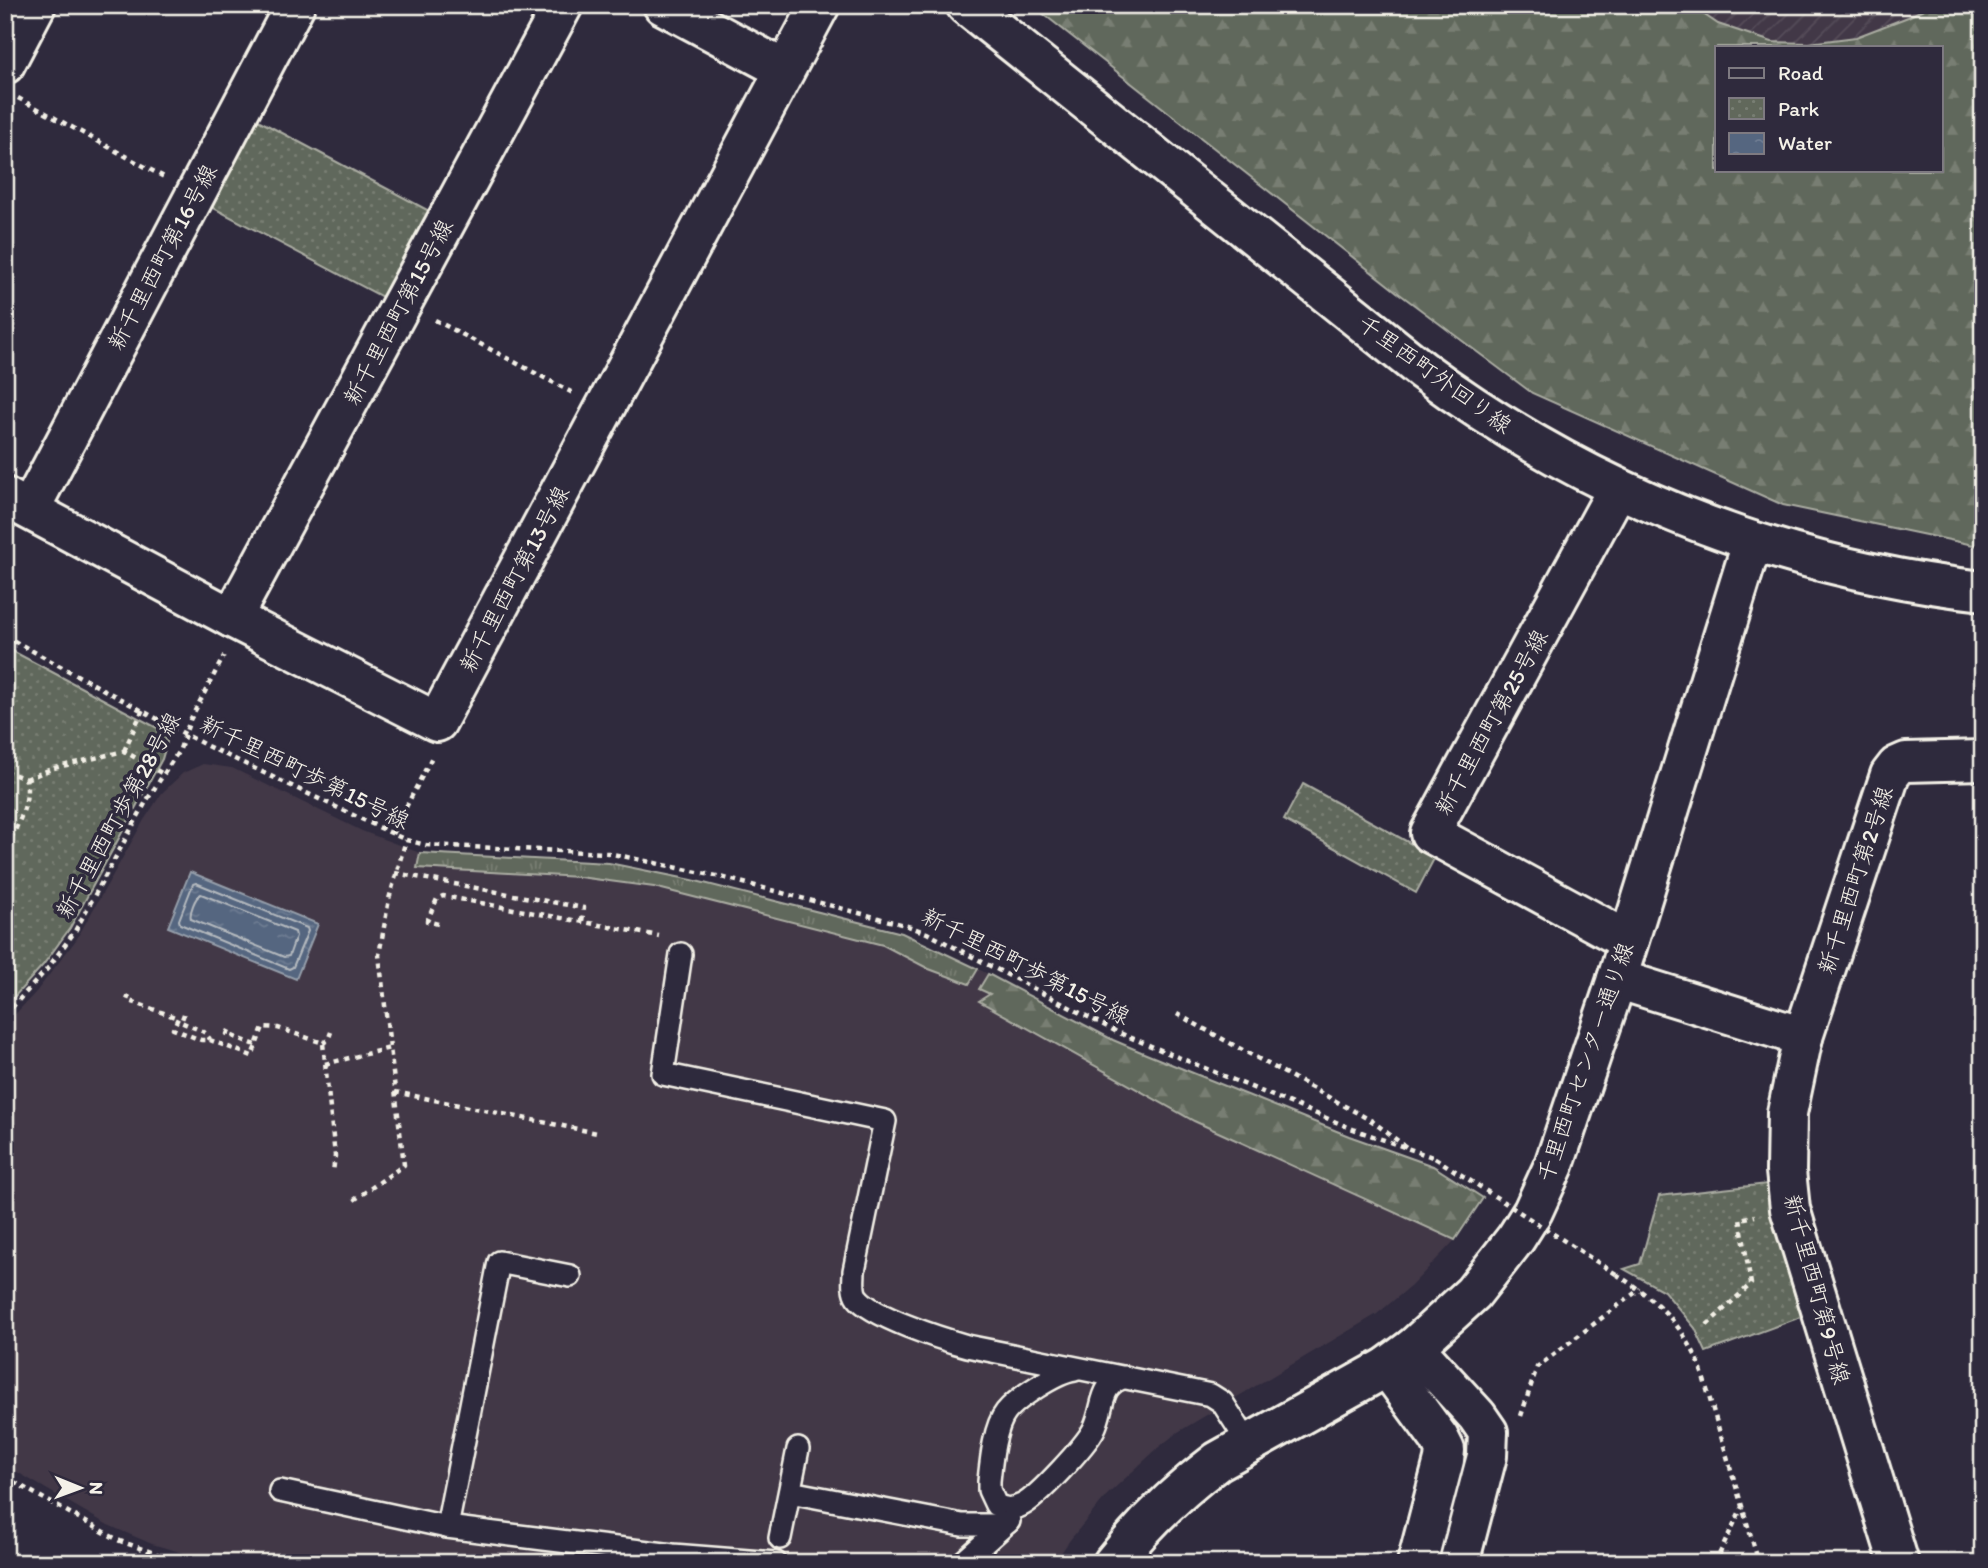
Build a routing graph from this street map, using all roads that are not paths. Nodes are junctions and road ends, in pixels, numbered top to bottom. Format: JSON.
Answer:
{"nodes":[{"id":1,"x":36,"y":5,"type":"edge"},
{"id":2,"x":295,"y":5,"type":"edge"},
{"id":3,"x":563,"y":5,"type":"edge"},
{"id":4,"x":663,"y":5,"type":"edge"},
{"id":5,"x":820,"y":5,"type":"edge"},
{"id":6,"x":966,"y":5,"type":"edge"},
{"id":7,"x":785,"y":70,"type":"junction"},
{"id":8,"x":7,"y":78,"type":"edge"},
{"id":9,"x":1619,"y":488,"type":"junction"},
{"id":10,"x":17,"y":503,"type":"edge"},
{"id":11,"x":1752,"y":543,"type":"junction"},
{"id":12,"x":1983,"y":591,"type":"edge"},
{"id":13,"x":232,"y":618,"type":"junction"},
{"id":14,"x":1983,"y":760,"type":"edge"},
{"id":15,"x":1627,"y":940,"type":"junction"},
{"id":16,"x":681,"y":954,"type":"road end"},
{"id":17,"x":1617,"y":979,"type":"junction"},
{"id":18,"x":1803,"y":1037,"type":"junction"},
{"id":19,"x":570,"y":1276,"type":"dead end"},
{"id":20,"x":1400,"y":1357,"type":"junction"},
{"id":21,"x":1092,"y":1371,"type":"junction"},
{"id":22,"x":1126,"y":1377,"type":"junction"},
{"id":23,"x":1248,"y":1444,"type":"junction"},
{"id":24,"x":798,"y":1448,"type":"dead end"},
{"id":25,"x":280,"y":1491,"type":"dead end"},
{"id":26,"x":790,"y":1492,"type":"junction"},
{"id":27,"x":1031,"y":1500,"type":"junction"},
{"id":28,"x":1008,"y":1522,"type":"junction"},
{"id":29,"x":447,"y":1527,"type":"junction"},
{"id":30,"x":780,"y":1538,"type":"dead end"},
{"id":31,"x":775,"y":1563,"type":"edge"},
{"id":32,"x":962,"y":1563,"type":"edge"},
{"id":33,"x":1113,"y":1563,"type":"edge"},
{"id":34,"x":1417,"y":1563,"type":"edge"},
{"id":35,"x":1459,"y":1563,"type":"edge"},
{"id":36,"x":1899,"y":1563,"type":"edge"}],
"edges":[{"from":1,"to":8,"type":"street"},
{"from":2,"to":10,"type":"street","name":"新千里西町第16号線"},
{"from":3,"to":13,"type":"street","name":"新千里西町第15号線"},
{"from":4,"to":7,"type":"street"},
{"from":5,"to":7,"type":"street","name":"新千里西町第13号線"},
{"from":6,"to":9,"type":"street","name":"千里西町外回り線"},
{"from":7,"to":13,"type":"street","name":"新千里西町第13号線"},
{"from":9,"to":11,"type":"street","name":"千里西町外回り線"},
{"from":9,"to":15,"type":"street","name":"新千里西町第25号線"},
{"from":10,"to":13,"type":"street"},
{"from":11,"to":12,"type":"street","name":"千里西町外回り線"},
{"from":11,"to":15,"type":"street","name":"千里西町センター通り線"},
{"from":14,"to":18,"type":"street","name":"新千里西町第2号線"},
{"from":15,"to":17,"type":"street","name":"千里西町センター通り線"},
{"from":16,"to":21,"type":"lane"},
{"from":17,"to":18,"type":"street"},
{"from":17,"to":20,"type":"street","name":"千里西町センター通り線"},
{"from":18,"to":36,"type":"street","name":"新千里西町第9号線"},
{"from":19,"to":29,"type":"lane"},
{"from":20,"to":23,"type":"street","name":"千里西町センター通り線"},
{"from":20,"to":34,"type":"street"},
{"from":20,"to":35,"type":"street"},
{"from":21,"to":22,"type":"lane"},
{"from":21,"to":27,"type":"lane"},
{"from":22,"to":23,"type":"lane"},
{"from":22,"to":27,"type":"lane"},
{"from":23,"to":33,"type":"street","name":"千里西町センター通り線"},
{"from":24,"to":26,"type":"lane"},
{"from":25,"to":29,"type":"lane"},
{"from":26,"to":28,"type":"lane"},
{"from":26,"to":30,"type":"lane"},
{"from":27,"to":28,"type":"lane"},
{"from":28,"to":32,"type":"lane"},
{"from":29,"to":31,"type":"lane"}]}
